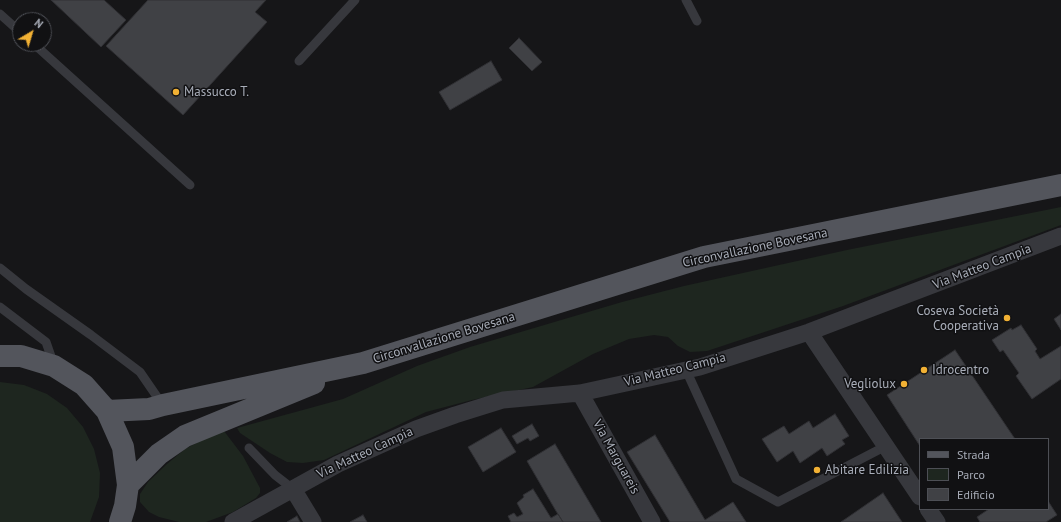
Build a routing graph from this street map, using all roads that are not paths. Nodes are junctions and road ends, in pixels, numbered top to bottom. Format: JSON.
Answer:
{"nodes":[{"id":1,"x":355,"y":0,"type":"edge"},
{"id":2,"x":686,"y":0,"type":"edge"},
{"id":3,"x":0,"y":14,"type":"edge"},
{"id":4,"x":697,"y":21,"type":"dead end"},
{"id":5,"x":12,"y":25,"type":"edge"},
{"id":6,"x":43,"y":52,"type":"edge"},
{"id":7,"x":299,"y":61,"type":"dead end"},
{"id":8,"x":190,"y":185,"type":"dead end"},
{"id":9,"x":1061,"y":185,"type":"edge"},
{"id":10,"x":1060,"y":240,"type":"edge"},
{"id":11,"x":0,"y":268,"type":"edge"},
{"id":12,"x":0,"y":307,"type":"edge"},
{"id":13,"x":808,"y":332,"type":"junction"},
{"id":14,"x":0,"y":356,"type":"edge"},
{"id":15,"x":363,"y":363,"type":"junction"},
{"id":16,"x":54,"y":366,"type":"junction"},
{"id":17,"x":686,"y":370,"type":"junction"},
{"id":18,"x":580,"y":393,"type":"junction"},
{"id":19,"x":163,"y":405,"type":"junction"},
{"id":20,"x":107,"y":411,"type":"junction"},
{"id":21,"x":886,"y":446,"type":"junction"},
{"id":22,"x":249,"y":448,"type":"dead end"},
{"id":23,"x":128,"y":485,"type":"junction"},
{"id":24,"x":293,"y":489,"type":"junction"},
{"id":25,"x":919,"y":496,"type":"edge"},
{"id":26,"x":929,"y":510,"type":"edge"},
{"id":27,"x":120,"y":522,"type":"edge"},
{"id":28,"x":233,"y":522,"type":"edge"},
{"id":29,"x":313,"y":522,"type":"edge"},
{"id":30,"x":652,"y":522,"type":"edge"},
{"id":31,"x":937,"y":522,"type":"edge"}],
"edges":[{"from":1,"to":7,"type":"lane"},
{"from":2,"to":4,"type":"lane"},
{"from":3,"to":5,"type":"lane"},
{"from":6,"to":8,"type":"lane"},
{"from":9,"to":15,"type":"main road","name":"Circonvallazione Bovesana"},
{"from":10,"to":13,"type":"street","name":"Via Matteo Campia"},
{"from":11,"to":19,"type":"lane"},
{"from":12,"to":16,"type":"lane"},
{"from":13,"to":17,"type":"street","name":"Via Matteo Campia"},
{"from":13,"to":21,"type":"street"},
{"from":14,"to":16,"type":"main road"},
{"from":15,"to":19,"type":"main road","name":"Circonvallazione Bovesana"},
{"from":15,"to":23,"type":"main road","name":"Circonvallazione Bovesana"},
{"from":16,"to":20,"type":"main road"},
{"from":17,"to":18,"type":"street","name":"Via Matteo Campia"},
{"from":17,"to":21,"type":"lane"},
{"from":18,"to":24,"type":"street","name":"Via Matteo Campia"},
{"from":18,"to":30,"type":"street","name":"Via Marguareis"},
{"from":19,"to":20,"type":"main road","name":"Circonvallazione Bovesana"},
{"from":20,"to":23,"type":"main road"},
{"from":21,"to":25,"type":"street"},
{"from":22,"to":24,"type":"lane"},
{"from":23,"to":27,"type":"main road"},
{"from":24,"to":28,"type":"street","name":"Via Matteo Campia"},
{"from":24,"to":29,"type":"street"},
{"from":26,"to":31,"type":"street"}]}
